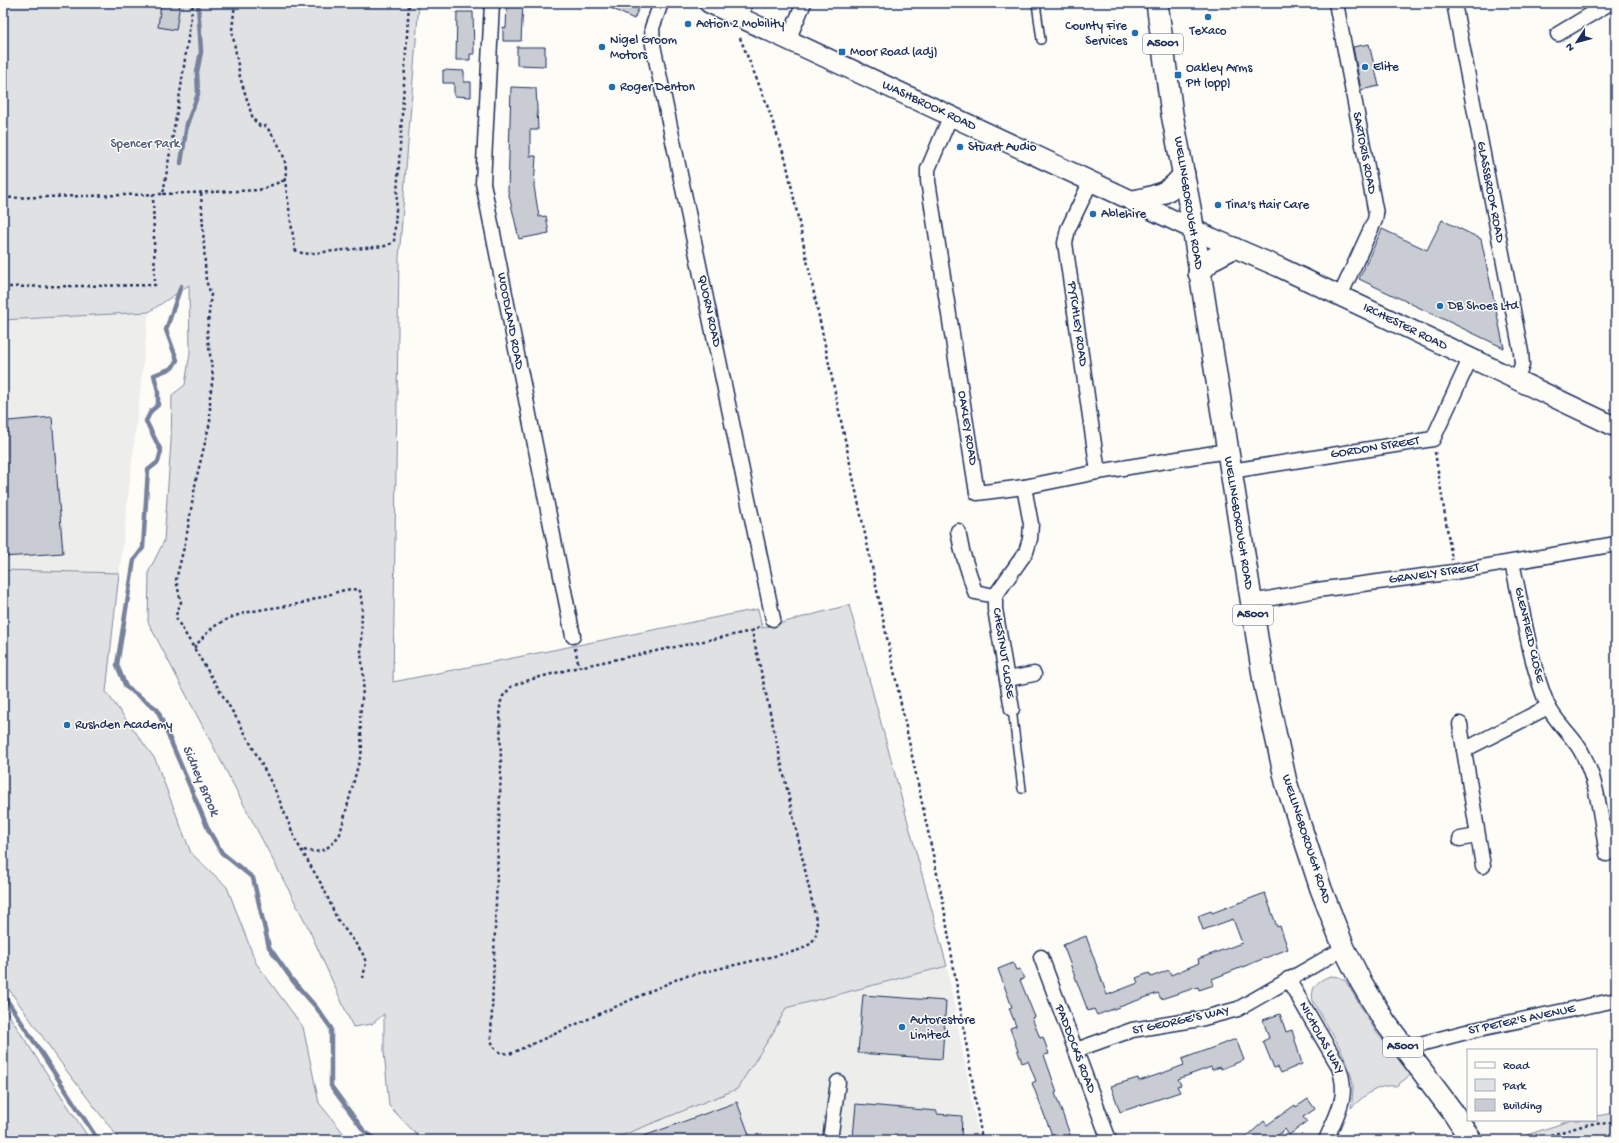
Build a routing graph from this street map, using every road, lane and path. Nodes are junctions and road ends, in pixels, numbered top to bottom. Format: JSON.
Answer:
{"nodes":[{"id":1,"x":193,"y":3,"type":"edge"},
{"id":2,"x":235,"y":3,"type":"edge"},
{"id":3,"x":409,"y":3,"type":"edge"},
{"id":4,"x":492,"y":3,"type":"edge"},
{"id":5,"x":661,"y":3,"type":"edge"},
{"id":6,"x":709,"y":3,"type":"edge"},
{"id":7,"x":804,"y":3,"type":"edge"},
{"id":8,"x":1036,"y":3,"type":"edge"},
{"id":9,"x":1157,"y":3,"type":"edge"},
{"id":10,"x":1336,"y":3,"type":"edge"},
{"id":11,"x":1454,"y":3,"type":"edge"},
{"id":12,"x":1610,"y":3,"type":"edge"},
{"id":13,"x":744,"y":11,"type":"edge"},
{"id":14,"x":1558,"y":34,"type":"dead end"},
{"id":15,"x":740,"y":38,"type":"dead end"},
{"id":16,"x":788,"y":40,"type":"junction"},
{"id":17,"x":1041,"y":40,"type":"dead end"},
{"id":18,"x":951,"y":115,"type":"junction"},
{"id":19,"x":1184,"y":174,"type":"junction"},
{"id":20,"x":285,"y":180,"type":"junction"},
{"id":21,"x":1091,"y":181,"type":"junction"},
{"id":22,"x":154,"y":194,"type":"junction"},
{"id":23,"x":163,"y":194,"type":"junction"},
{"id":24,"x":201,"y":194,"type":"junction"},
{"id":25,"x":3,"y":198,"type":"edge"},
{"id":26,"x":1134,"y":201,"type":"junction"},
{"id":27,"x":1193,"y":229,"type":"junction"},
{"id":28,"x":1233,"y":248,"type":"junction"},
{"id":29,"x":1199,"y":273,"type":"junction"},
{"id":30,"x":3,"y":287,"type":"edge"},
{"id":31,"x":1340,"y":296,"type":"junction"},
{"id":32,"x":1470,"y":359,"type":"junction"},
{"id":33,"x":1516,"y":380,"type":"junction"},
{"id":34,"x":1616,"y":428,"type":"edge"},
{"id":35,"x":1432,"y":439,"type":"junction"},
{"id":36,"x":1229,"y":461,"type":"junction"},
{"id":37,"x":1098,"y":472,"type":"junction"},
{"id":38,"x":1024,"y":487,"type":"junction"},
{"id":39,"x":958,"y":531,"type":"dead end"},
{"id":40,"x":1616,"y":544,"type":"edge"},
{"id":41,"x":1512,"y":563,"type":"junction"},
{"id":42,"x":1454,"y":572,"type":"junction"},
{"id":43,"x":995,"y":596,"type":"junction"},
{"id":44,"x":1251,"y":602,"type":"junction"},
{"id":45,"x":773,"y":619,"type":"joint"},
{"id":46,"x":752,"y":631,"type":"junction"},
{"id":47,"x":573,"y":636,"type":"joint"},
{"id":48,"x":194,"y":648,"type":"junction"},
{"id":49,"x":579,"y":667,"type":"junction"},
{"id":50,"x":1034,"y":674,"type":"dead end"},
{"id":51,"x":1007,"y":678,"type":"junction"},
{"id":52,"x":1548,"y":707,"type":"junction"},
{"id":53,"x":1012,"y":709,"type":"joint"},
{"id":54,"x":1460,"y":724,"type":"dead end"},
{"id":55,"x":1464,"y":750,"type":"junction"},
{"id":56,"x":1022,"y":789,"type":"dead end"},
{"id":57,"x":1610,"y":831,"type":"edge"},
{"id":58,"x":1477,"y":836,"type":"junction"},
{"id":59,"x":1460,"y":839,"type":"dead end"},
{"id":60,"x":301,"y":849,"type":"junction"},
{"id":61,"x":1607,"y":854,"type":"dead end"},
{"id":62,"x":1482,"y":866,"type":"dead end"},
{"id":63,"x":1344,"y":948,"type":"junction"},
{"id":64,"x":1041,"y":957,"type":"dead end"},
{"id":65,"x":363,"y":978,"type":"dead end"},
{"id":66,"x":1288,"y":979,"type":"junction"},
{"id":67,"x":1616,"y":1000,"type":"edge"},
{"id":68,"x":1076,"y":1050,"type":"junction"},
{"id":69,"x":1406,"y":1051,"type":"junction"},
{"id":70,"x":838,"y":1082,"type":"dead end"},
{"id":71,"x":1616,"y":1123,"type":"edge"},
{"id":72,"x":830,"y":1140,"type":"edge"},
{"id":73,"x":982,"y":1140,"type":"edge"},
{"id":74,"x":1109,"y":1140,"type":"edge"},
{"id":75,"x":1326,"y":1140,"type":"edge"},
{"id":76,"x":1471,"y":1140,"type":"edge"},
{"id":77,"x":1533,"y":1140,"type":"edge"}],
"edges":[{"from":1,"to":23,"type":"path"},
{"from":2,"to":20,"type":"path"},
{"from":3,"to":20,"type":"path"},
{"from":4,"to":47,"type":"street","name":"WOODLAND ROAD"},
{"from":5,"to":45,"type":"street","name":"QUORN ROAD"},
{"from":6,"to":13,"type":"main road","name":"WASHBROOK ROAD"},
{"from":7,"to":16,"type":"street"},
{"from":8,"to":17,"type":"lane"},
{"from":9,"to":19,"type":"main road","name":"WELLINGBOROUGH ROAD","number":"A5001"},
{"from":10,"to":31,"type":"street","name":"SARTORIS ROAD"},
{"from":11,"to":33,"type":"street","name":"GLASSBROOK ROAD"},
{"from":12,"to":14,"type":"street"},
{"from":13,"to":16,"type":"main road","name":"WASHBROOK ROAD"},
{"from":15,"to":73,"type":"path"},
{"from":16,"to":18,"type":"main road","name":"WASHBROOK ROAD"},
{"from":18,"to":21,"type":"main road","name":"WASHBROOK ROAD"},
{"from":18,"to":38,"type":"street","name":"OAKLEY ROAD"},
{"from":19,"to":26,"type":"main road"},
{"from":19,"to":27,"type":"main road","name":"WELLINGBOROUGH ROAD","number":"A5001"},
{"from":20,"to":24,"type":"path"},
{"from":21,"to":26,"type":"main road","name":"WASHBROOK ROAD"},
{"from":21,"to":37,"type":"street","name":"PYTCHLEY ROAD"},
{"from":22,"to":23,"type":"path"},
{"from":22,"to":25,"type":"path"},
{"from":22,"to":30,"type":"path"},
{"from":23,"to":24,"type":"path"},
{"from":24,"to":48,"type":"path"},
{"from":26,"to":27,"type":"main road","name":"WASHBROOK ROAD"},
{"from":27,"to":28,"type":"main road","name":"IRCHESTER ROAD"},
{"from":27,"to":29,"type":"main road","name":"WELLINGBOROUGH ROAD","number":"A5001"},
{"from":28,"to":29,"type":"main road"},
{"from":28,"to":31,"type":"main road","name":"IRCHESTER ROAD"},
{"from":29,"to":36,"type":"main road","name":"WELLINGBOROUGH ROAD","number":"A5001"},
{"from":31,"to":32,"type":"main road","name":"IRCHESTER ROAD"},
{"from":32,"to":33,"type":"main road","name":"IRCHESTER ROAD"},
{"from":32,"to":35,"type":"street","name":"GORDON STREET"},
{"from":33,"to":34,"type":"main road","name":"IRCHESTER ROAD"},
{"from":35,"to":36,"type":"street","name":"GORDON STREET"},
{"from":35,"to":42,"type":"path"},
{"from":36,"to":37,"type":"street","name":"OAKLEY ROAD"},
{"from":36,"to":44,"type":"main road","name":"WELLINGBOROUGH ROAD","number":"A5001"},
{"from":37,"to":38,"type":"street","name":"OAKLEY ROAD"},
{"from":38,"to":43,"type":"street","name":"CHESTNUT CLOSE"},
{"from":39,"to":43,"type":"street"},
{"from":40,"to":41,"type":"street","name":"GRAVELY STREET"},
{"from":41,"to":42,"type":"street","name":"GRAVELY STREET"},
{"from":41,"to":52,"type":"street","name":"GLENFIELD CLOSE"},
{"from":42,"to":44,"type":"street","name":"GRAVELY STREET"},
{"from":43,"to":51,"type":"street","name":"CHESTNUT CLOSE"},
{"from":44,"to":63,"type":"main road","name":"WELLINGBOROUGH ROAD","number":"A5001"},
{"from":45,"to":46,"type":"path"},
{"from":46,"to":49,"type":"path"},
{"from":46,"to":49,"type":"path"},
{"from":47,"to":49,"type":"path"},
{"from":48,"to":60,"type":"path"},
{"from":48,"to":60,"type":"path"},
{"from":50,"to":51,"type":"street"},
{"from":51,"to":53,"type":"street","name":"CHESTNUT CLOSE"},
{"from":52,"to":55,"type":"street"},
{"from":52,"to":57,"type":"street","name":"GLENFIELD CLOSE"},
{"from":53,"to":56,"type":"lane"},
{"from":54,"to":55,"type":"street"},
{"from":55,"to":58,"type":"street"},
{"from":57,"to":61,"type":"street","name":"GLENFIELD CLOSE"},
{"from":58,"to":59,"type":"street"},
{"from":58,"to":62,"type":"street"},
{"from":60,"to":65,"type":"path"},
{"from":63,"to":66,"type":"street","name":"ST GEORGE'S WAY"},
{"from":63,"to":69,"type":"main road","name":"WELLINGBOROUGH ROAD","number":"A5001"},
{"from":64,"to":68,"type":"street","name":"PADDOCKS ROAD"},
{"from":66,"to":68,"type":"street","name":"ST GEORGE'S WAY"},
{"from":66,"to":75,"type":"street","name":"NICHOLAS WAY"},
{"from":67,"to":69,"type":"street","name":"ST PETER'S AVENUE"},
{"from":68,"to":74,"type":"street","name":"PADDOCKS ROAD"},
{"from":69,"to":76,"type":"main road","name":"WELLINGBOROUGH ROAD","number":"A5001"},
{"from":70,"to":72,"type":"street"},
{"from":71,"to":77,"type":"path"}]}
